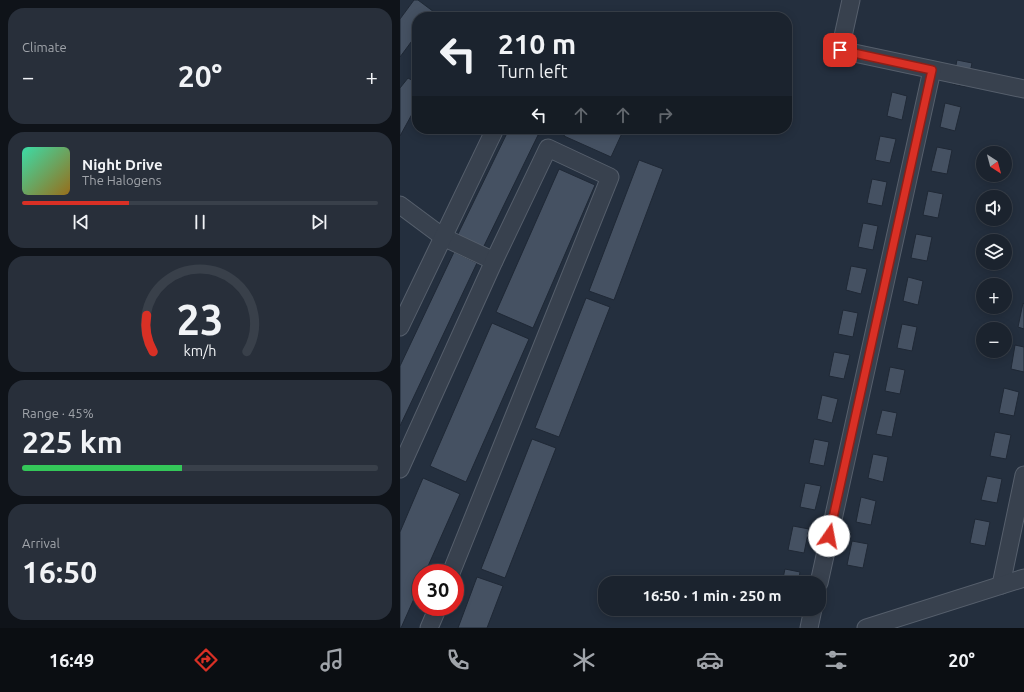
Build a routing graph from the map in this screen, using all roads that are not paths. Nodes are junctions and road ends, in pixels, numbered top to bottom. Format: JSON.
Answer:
{"nodes":[{"id":1,"x":851,"y":0,"type":"edge"},
{"id":2,"x":932,"y":70,"type":"junction"},
{"id":3,"x":1024,"y":89,"type":"edge"},
{"id":4,"x":493,"y":134,"type":"edge"},
{"id":5,"x":400,"y":206,"type":"edge"},
{"id":6,"x":443,"y":237,"type":"junction"},
{"id":7,"x":494,"y":261,"type":"junction"},
{"id":8,"x":400,"y":327,"type":"edge"},
{"id":9,"x":400,"y":469,"type":"edge"},
{"id":10,"x":1024,"y":474,"type":"edge"},
{"id":11,"x":455,"y":564,"type":"edge"},
{"id":12,"x":821,"y":576,"type":"edge"},
{"id":13,"x":1024,"y":578,"type":"edge"},
{"id":14,"x":1001,"y":586,"type":"junction"},
{"id":15,"x":434,"y":616,"type":"edge"},
{"id":16,"x":812,"y":616,"type":"edge"},
{"id":17,"x":429,"y":628,"type":"edge"},
{"id":18,"x":809,"y":628,"type":"edge"},
{"id":19,"x":866,"y":628,"type":"edge"}],
"edges":[{"from":1,"to":2,"type":"street"},
{"from":2,"to":3,"type":"street"},
{"from":2,"to":12,"type":"street"},
{"from":4,"to":6,"type":"street"},
{"from":5,"to":6,"type":"street"},
{"from":6,"to":7,"type":"street"},
{"from":6,"to":8,"type":"street"},
{"from":7,"to":9,"type":"street"},
{"from":7,"to":11,"type":"street"},
{"from":10,"to":14,"type":"street"},
{"from":13,"to":14,"type":"street"},
{"from":14,"to":19,"type":"street"},
{"from":15,"to":17,"type":"street"},
{"from":16,"to":18,"type":"street"}]}
